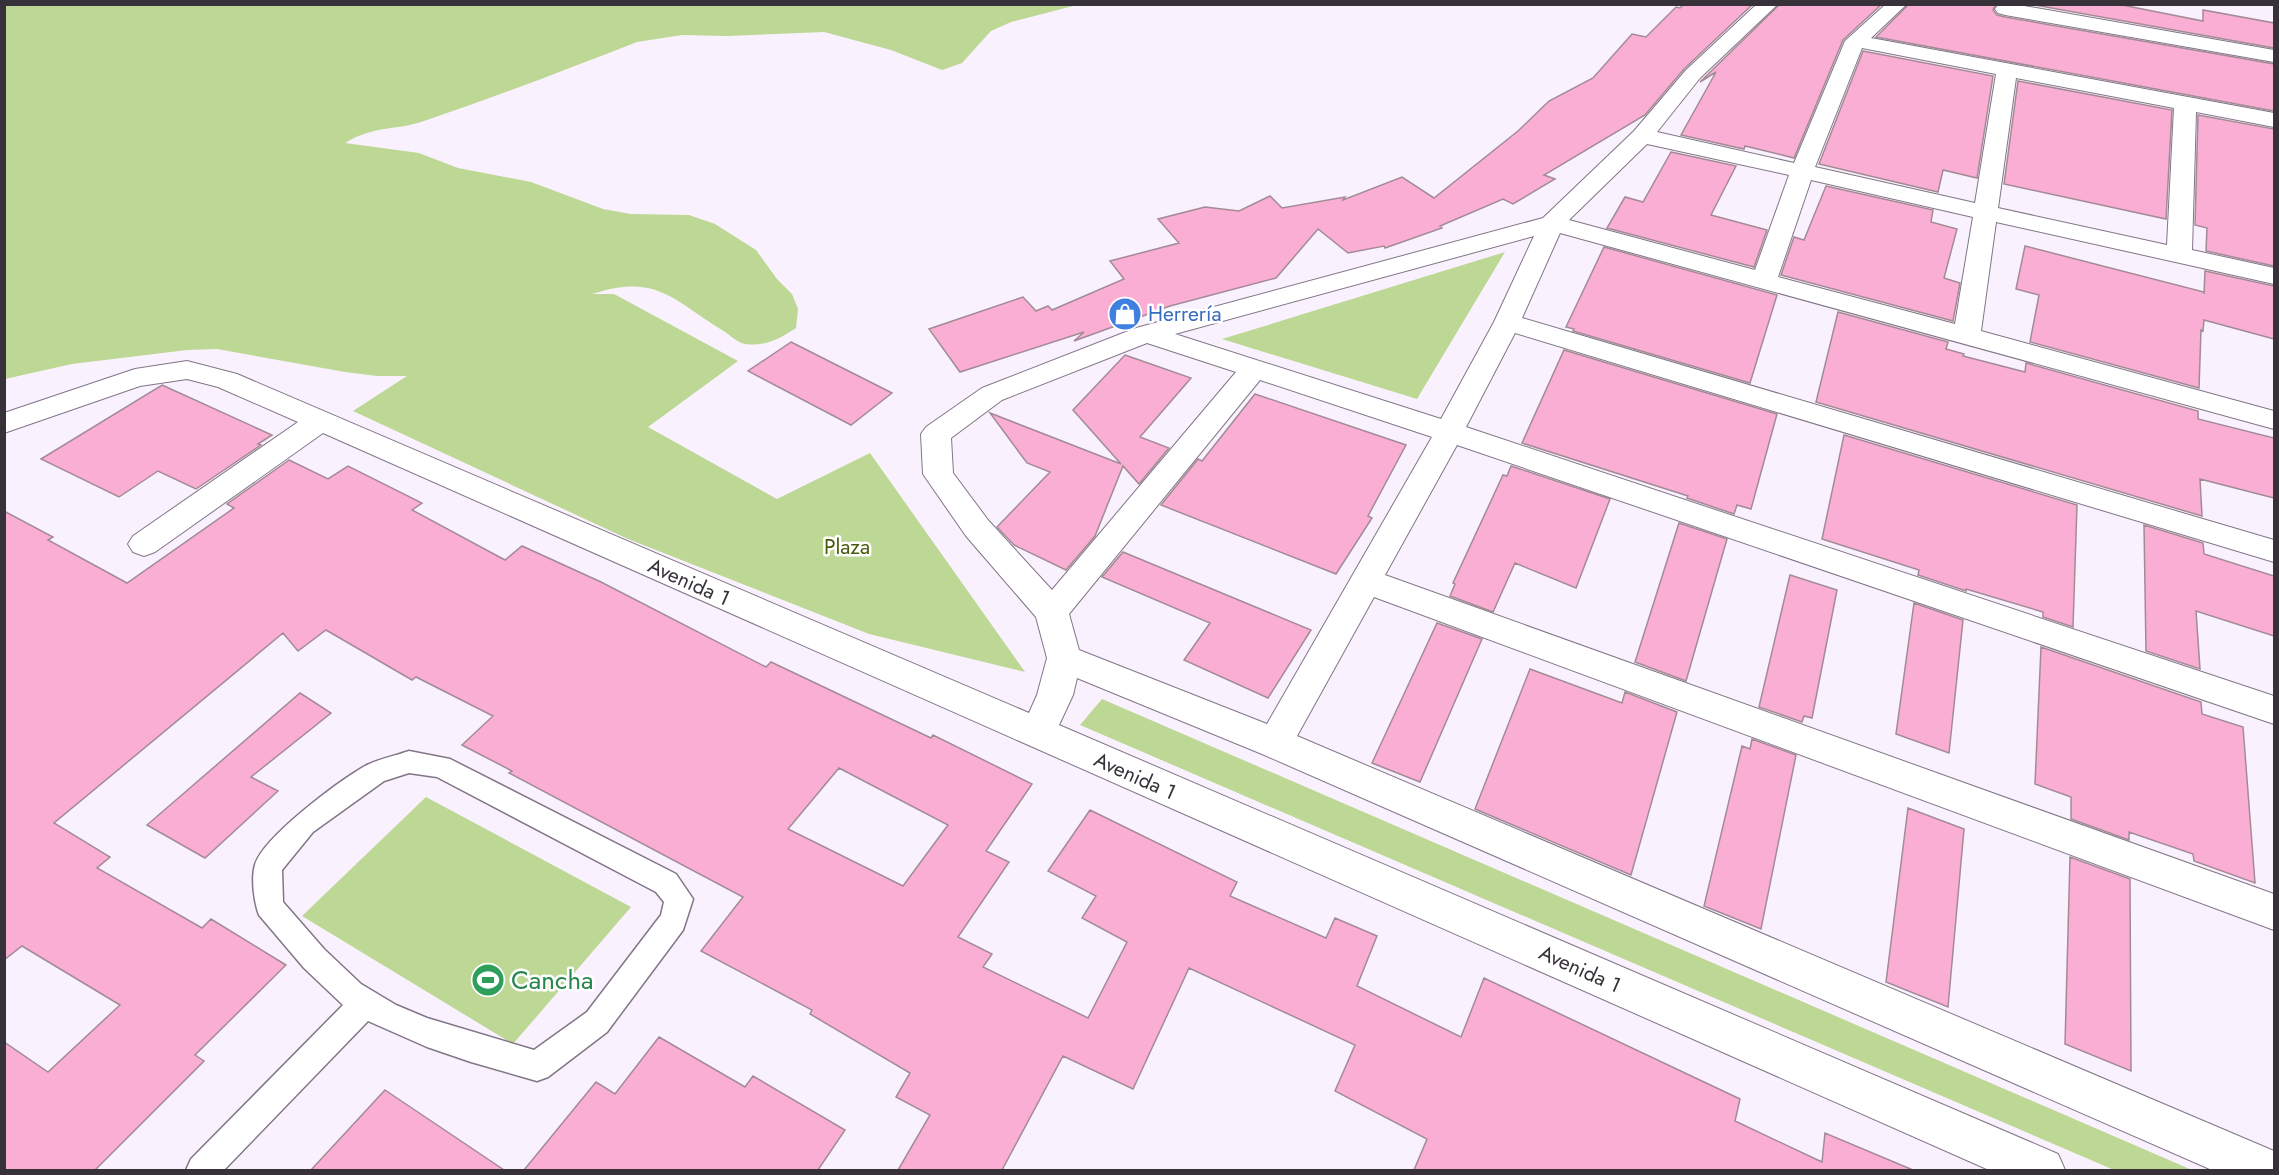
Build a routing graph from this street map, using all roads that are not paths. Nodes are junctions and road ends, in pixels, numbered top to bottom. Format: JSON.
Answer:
{"nodes":[{"id":1,"x":1769,"y":4,"type":"edge"},
{"id":2,"x":1898,"y":4,"type":"edge"},
{"id":3,"x":2005,"y":9,"type":"dead end"},
{"id":4,"x":1855,"y":42,"type":"junction"},
{"id":5,"x":2274,"y":57,"type":"edge"},
{"id":6,"x":2007,"y":70,"type":"junction"},
{"id":7,"x":2185,"y":104,"type":"junction"},
{"id":8,"x":2274,"y":120,"type":"edge"},
{"id":9,"x":1642,"y":136,"type":"junction"},
{"id":10,"x":1802,"y":171,"type":"junction"},
{"id":11,"x":1987,"y":212,"type":"junction"},
{"id":12,"x":1552,"y":223,"type":"junction"},
{"id":13,"x":2179,"y":255,"type":"junction"},
{"id":14,"x":2274,"y":276,"type":"edge"},
{"id":15,"x":1764,"y":281,"type":"junction"},
{"id":16,"x":1507,"y":322,"type":"junction"},
{"id":17,"x":1146,"y":334,"type":"junction"},
{"id":18,"x":1967,"y":336,"type":"junction"},
{"id":19,"x":1254,"y":369,"type":"junction"},
{"id":20,"x":2274,"y":420,"type":"edge"},
{"id":21,"x":320,"y":421,"type":"junction"},
{"id":22,"x":4,"y":424,"type":"edge"},
{"id":23,"x":1449,"y":432,"type":"junction"},
{"id":24,"x":144,"y":544,"type":"dead end"},
{"id":25,"x":2274,"y":551,"type":"edge"},
{"id":26,"x":1366,"y":581,"type":"junction"},
{"id":27,"x":1052,"y":612,"type":"junction"},
{"id":28,"x":1064,"y":658,"type":"junction"},
{"id":29,"x":2274,"y":710,"type":"edge"},
{"id":30,"x":1037,"y":733,"type":"junction"},
{"id":31,"x":1275,"y":743,"type":"junction"},
{"id":32,"x":2274,"y":912,"type":"edge"},
{"id":33,"x":365,"y":1003,"type":"junction"},
{"id":34,"x":202,"y":1170,"type":"edge"},
{"id":35,"x":2043,"y":1170,"type":"edge"},
{"id":36,"x":2265,"y":1170,"type":"edge"}],
"edges":[{"from":1,"to":9,"type":"street"},
{"from":2,"to":4,"type":"street"},
{"from":3,"to":5,"type":"street"},
{"from":4,"to":6,"type":"street"},
{"from":4,"to":10,"type":"street"},
{"from":6,"to":7,"type":"street"},
{"from":6,"to":11,"type":"street"},
{"from":7,"to":8,"type":"street"},
{"from":7,"to":13,"type":"street"},
{"from":9,"to":10,"type":"street"},
{"from":9,"to":12,"type":"street"},
{"from":10,"to":11,"type":"street"},
{"from":10,"to":15,"type":"street"},
{"from":11,"to":13,"type":"street"},
{"from":11,"to":18,"type":"street"},
{"from":12,"to":15,"type":"street"},
{"from":12,"to":16,"type":"street"},
{"from":12,"to":17,"type":"street"},
{"from":13,"to":14,"type":"street"},
{"from":15,"to":18,"type":"street"},
{"from":16,"to":23,"type":"street"},
{"from":16,"to":25,"type":"street"},
{"from":17,"to":19,"type":"street"},
{"from":17,"to":27,"type":"street"},
{"from":18,"to":20,"type":"street"},
{"from":19,"to":23,"type":"street"},
{"from":19,"to":27,"type":"street"},
{"from":21,"to":22,"type":"street","name":"Avenida 1"},
{"from":21,"to":24,"type":"street"},
{"from":21,"to":30,"type":"street","name":"Avenida 1"},
{"from":23,"to":26,"type":"street"},
{"from":23,"to":29,"type":"street"},
{"from":26,"to":31,"type":"street"},
{"from":26,"to":32,"type":"street"},
{"from":27,"to":28,"type":"street"},
{"from":28,"to":30,"type":"street"},
{"from":28,"to":31,"type":"street"},
{"from":30,"to":35,"type":"street","name":"Avenida 1"},
{"from":31,"to":36,"type":"street"},
{"from":33,"to":33,"type":"lane"},
{"from":33,"to":34,"type":"lane"}]}
